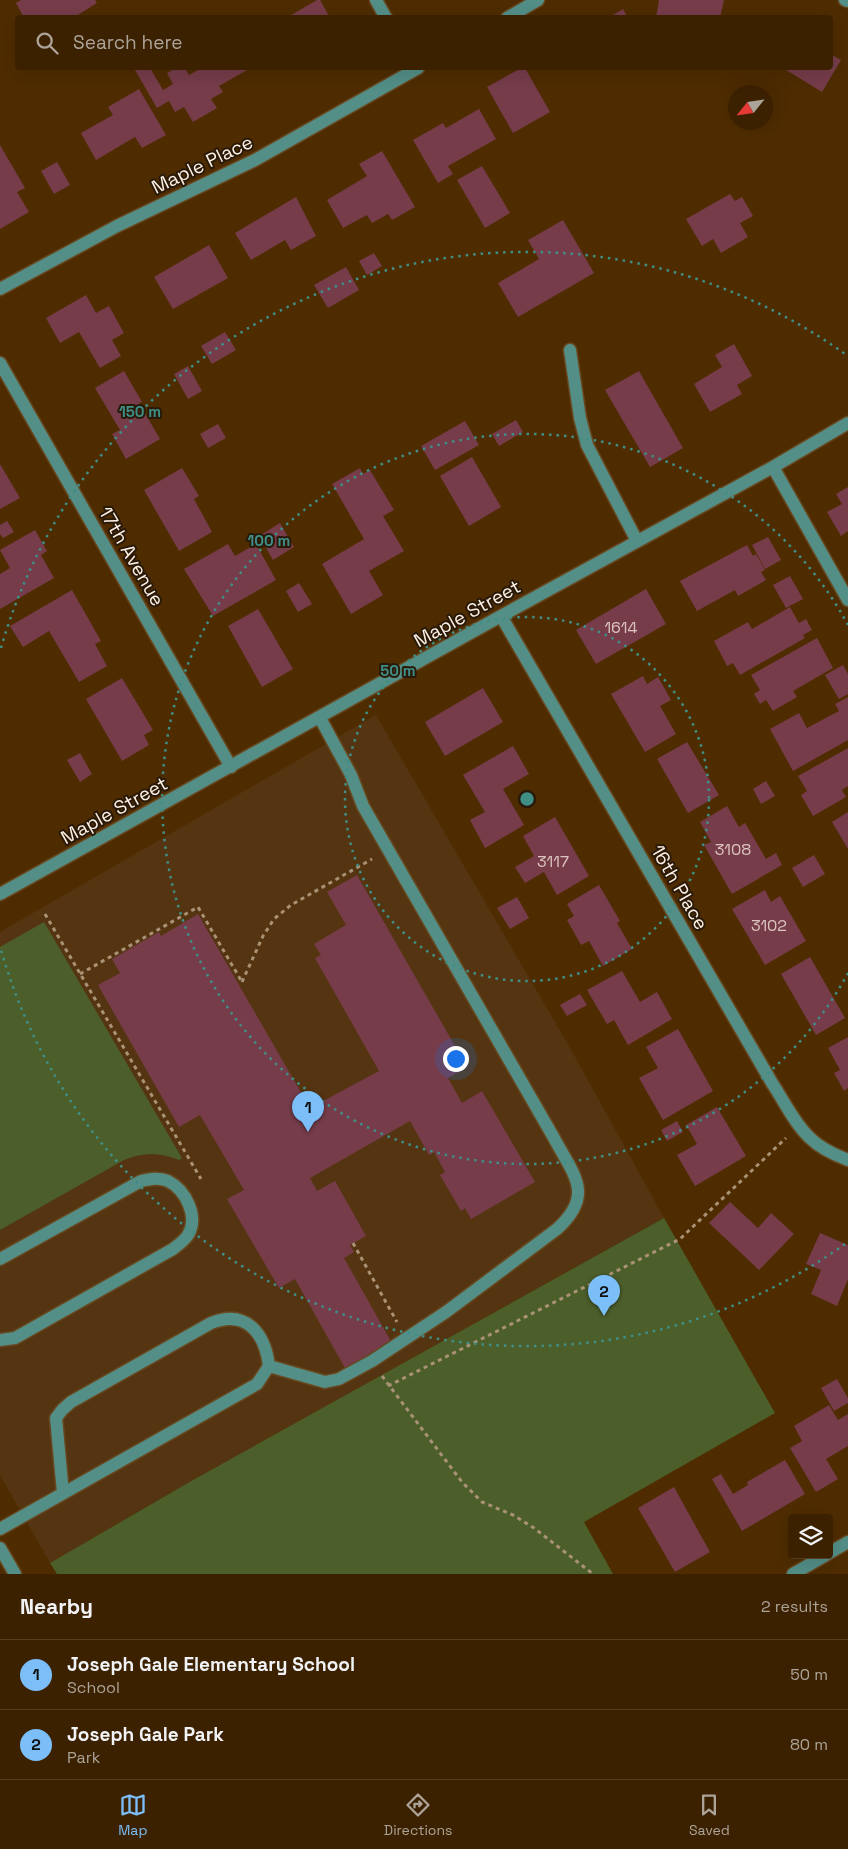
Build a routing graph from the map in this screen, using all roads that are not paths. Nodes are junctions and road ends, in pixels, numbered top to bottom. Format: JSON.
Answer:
{"nodes":[{"id":1,"x":376,"y":0,"type":"edge"},
{"id":2,"x":538,"y":0,"type":"edge"},
{"id":3,"x":384,"y":15,"type":"edge"},
{"id":4,"x":512,"y":15,"type":"edge"},
{"id":5,"x":412,"y":70,"type":"edge"},
{"id":6,"x":0,"y":289,"type":"edge"},
{"id":7,"x":570,"y":350,"type":"dead end"},
{"id":8,"x":0,"y":363,"type":"edge"},
{"id":9,"x":848,"y":423,"type":"edge"},
{"id":10,"x":772,"y":467,"type":"junction"},
{"id":11,"x":637,"y":541,"type":"junction"},
{"id":12,"x":848,"y":600,"type":"edge"},
{"id":13,"x":501,"y":616,"type":"junction"},
{"id":14,"x":320,"y":718,"type":"junction"},
{"id":15,"x":231,"y":767,"type":"junction"},
{"id":16,"x":0,"y":894,"type":"edge"},
{"id":17,"x":847,"y":1160,"type":"edge"},
{"id":18,"x":0,"y":1259,"type":"edge"},
{"id":19,"x":0,"y":1340,"type":"edge"},
{"id":20,"x":269,"y":1366,"type":"junction"},
{"id":21,"x":63,"y":1493,"type":"junction"},
{"id":22,"x":0,"y":1529,"type":"edge"},
{"id":23,"x":848,"y":1542,"type":"edge"},
{"id":24,"x":0,"y":1548,"type":"edge"},
{"id":25,"x":833,"y":1551,"type":"edge"},
{"id":26,"x":819,"y":1559,"type":"edge"},
{"id":27,"x":15,"y":1574,"type":"edge"},
{"id":28,"x":793,"y":1574,"type":"edge"}],
"edges":[{"from":1,"to":3,"type":"street"},
{"from":2,"to":4,"type":"street"},
{"from":5,"to":6,"type":"street","name":"Maple Place"},
{"from":7,"to":11,"type":"street"},
{"from":8,"to":15,"type":"street","name":"17th Avenue"},
{"from":9,"to":10,"type":"street","name":"Maple Street"},
{"from":10,"to":11,"type":"street","name":"Maple Street"},
{"from":10,"to":12,"type":"street"},
{"from":11,"to":13,"type":"street","name":"Maple Street"},
{"from":13,"to":14,"type":"street","name":"Maple Street"},
{"from":13,"to":17,"type":"street","name":"16th Place"},
{"from":14,"to":15,"type":"street","name":"Maple Street"},
{"from":14,"to":20,"type":"street"},
{"from":15,"to":16,"type":"street","name":"Maple Street"},
{"from":18,"to":19,"type":"street"},
{"from":20,"to":21,"type":"street"},
{"from":20,"to":21,"type":"street"},
{"from":21,"to":22,"type":"street"},
{"from":23,"to":25,"type":"street"},
{"from":24,"to":27,"type":"street"},
{"from":26,"to":28,"type":"street"}]}
